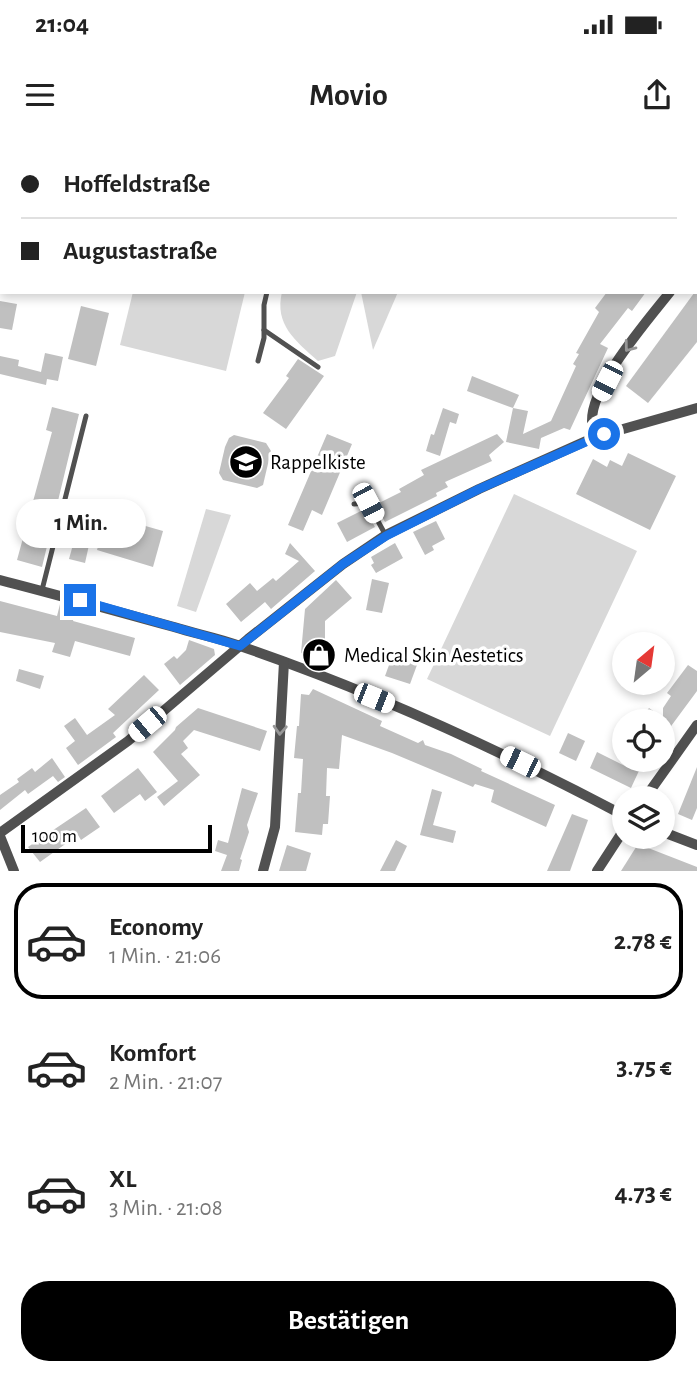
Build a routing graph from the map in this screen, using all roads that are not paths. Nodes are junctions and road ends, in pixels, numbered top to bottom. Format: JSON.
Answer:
{"nodes":[{"id":1,"x":267,"y":294,"type":"edge"},
{"id":2,"x":668,"y":294,"type":"edge"},
{"id":3,"x":264,"y":330,"type":"junction"},
{"id":4,"x":258,"y":360,"type":"dead end"},
{"id":5,"x":318,"y":367,"type":"dead end"},
{"id":6,"x":697,"y":408,"type":"edge"},
{"id":7,"x":86,"y":416,"type":"dead end"},
{"id":8,"x":595,"y":437,"type":"junction"},
{"id":9,"x":354,"y":504,"type":"dead end"},
{"id":10,"x":386,"y":536,"type":"junction"},
{"id":11,"x":0,"y":580,"type":"edge"},
{"id":12,"x":42,"y":590,"type":"junction"},
{"id":13,"x":240,"y":646,"type":"junction"},
{"id":14,"x":284,"y":662,"type":"junction"},
{"id":15,"x":697,"y":725,"type":"edge"},
{"id":16,"x":654,"y":786,"type":"edge"},
{"id":17,"x":612,"y":813,"type":"edge"},
{"id":18,"x":0,"y":834,"type":"edge"},
{"id":19,"x":675,"y":837,"type":"edge"},
{"id":20,"x":612,"y":843,"type":"edge"},
{"id":21,"x":697,"y":845,"type":"edge"},
{"id":22,"x":14,"y":871,"type":"edge"},
{"id":23,"x":263,"y":871,"type":"edge"},
{"id":24,"x":597,"y":871,"type":"edge"}],
"edges":[{"from":1,"to":3,"type":"lane"},
{"from":2,"to":8,"type":"street","one_way":true},
{"from":3,"to":4,"type":"lane"},
{"from":3,"to":5,"type":"lane"},
{"from":6,"to":8,"type":"street"},
{"from":7,"to":12,"type":"lane"},
{"from":8,"to":10,"type":"street"},
{"from":9,"to":10,"type":"lane"},
{"from":10,"to":13,"type":"street"},
{"from":11,"to":12,"type":"street"},
{"from":12,"to":13,"type":"street"},
{"from":13,"to":14,"type":"street"},
{"from":13,"to":18,"type":"street"},
{"from":14,"to":17,"type":"street"},
{"from":14,"to":23,"type":"street","one_way":true},
{"from":15,"to":16,"type":"street"},
{"from":18,"to":22,"type":"street"},
{"from":19,"to":21,"type":"street"},
{"from":20,"to":24,"type":"street"}]}
